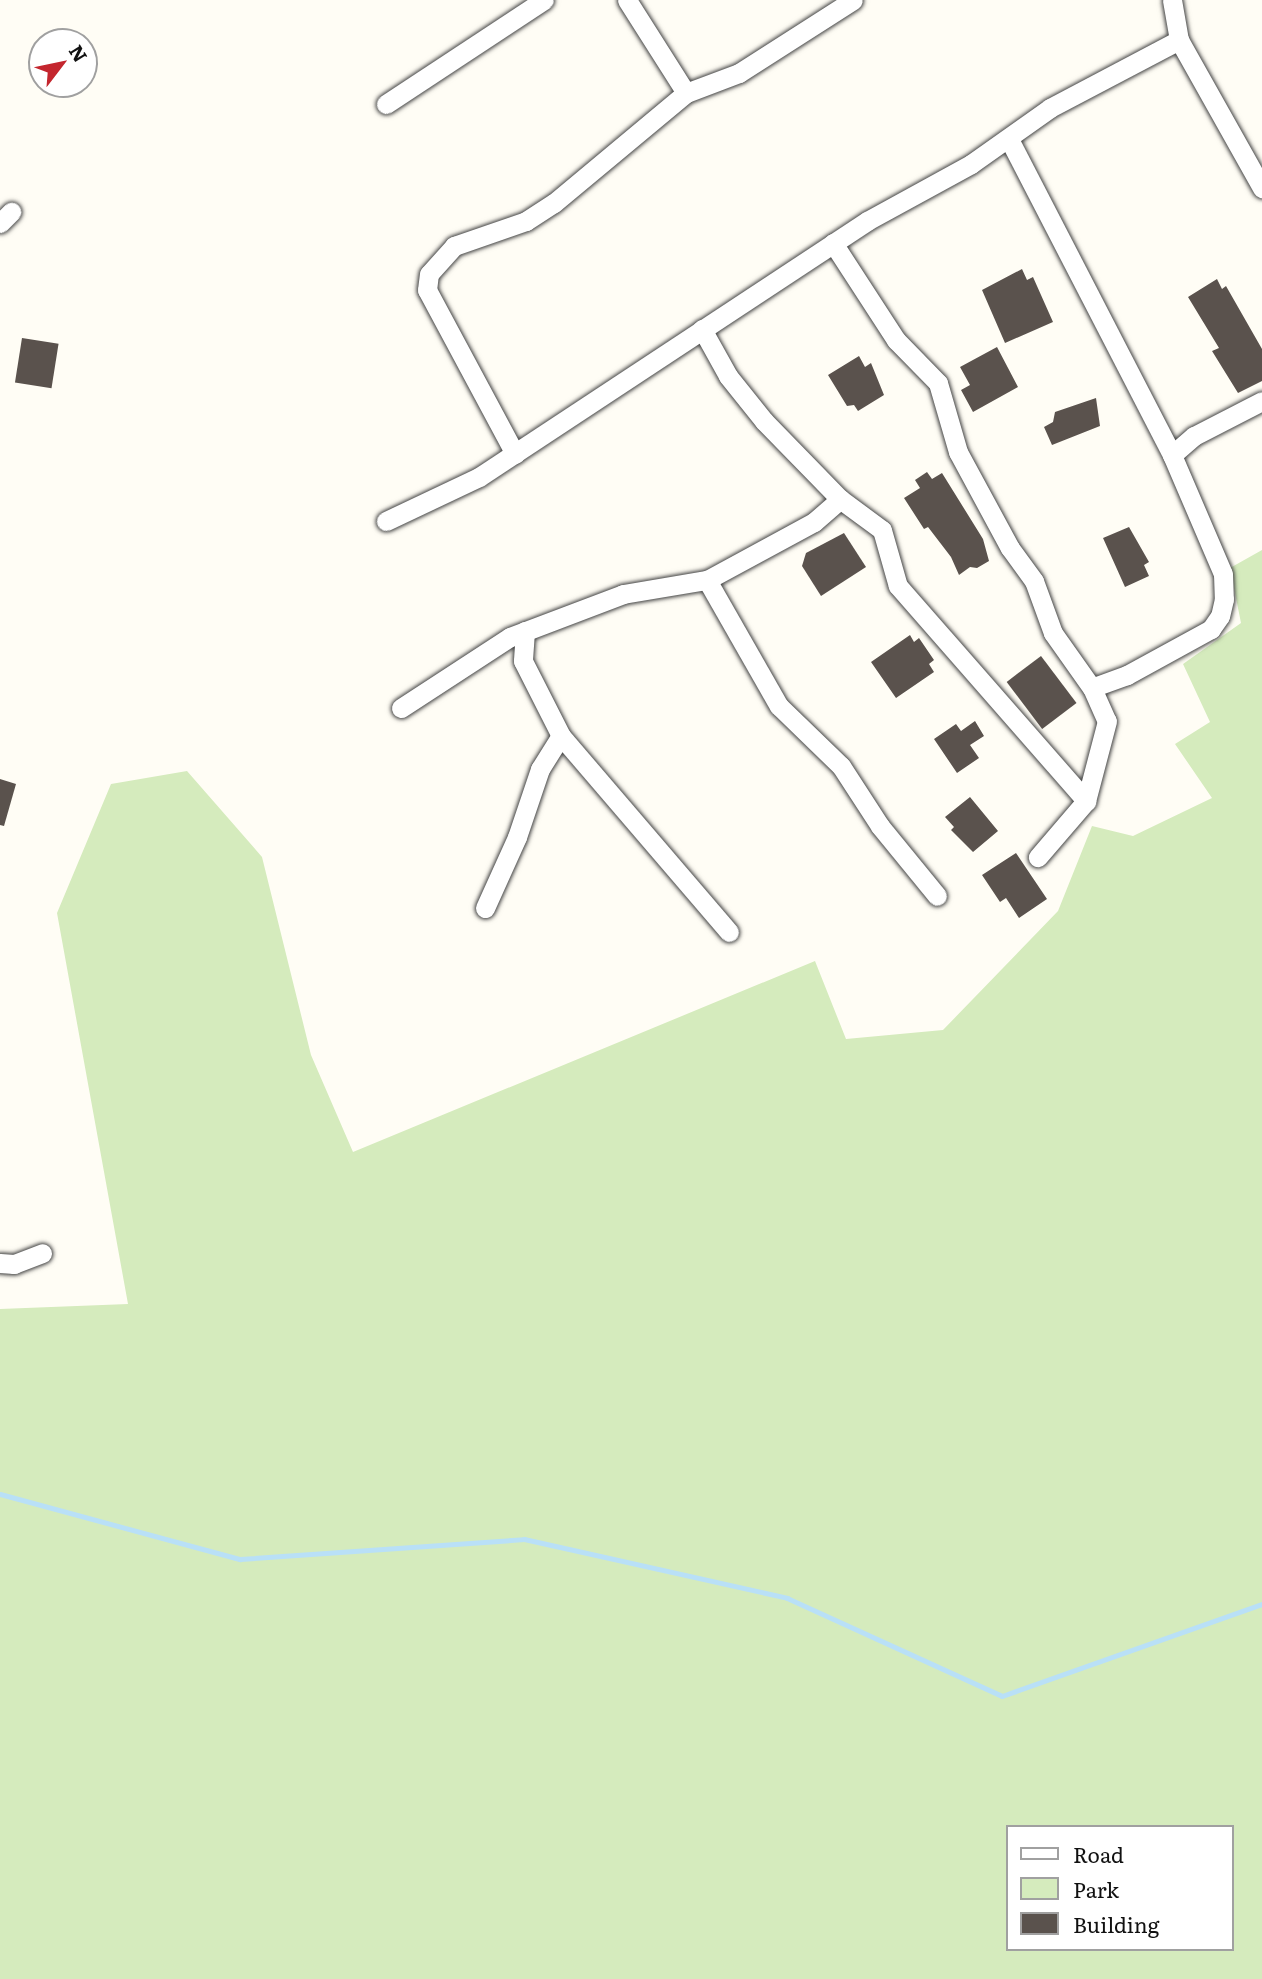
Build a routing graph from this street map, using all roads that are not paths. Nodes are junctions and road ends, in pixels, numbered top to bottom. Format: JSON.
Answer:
{"nodes":[{"id":1,"x":544,"y":0,"type":"edge"},
{"id":2,"x":627,"y":0,"type":"edge"},
{"id":3,"x":853,"y":0,"type":"edge"},
{"id":4,"x":1192,"y":0,"type":"edge"},
{"id":5,"x":1175,"y":7,"type":"edge"},
{"id":6,"x":1179,"y":40,"type":"junction"},
{"id":7,"x":687,"y":93,"type":"junction"},
{"id":8,"x":386,"y":104,"type":"dead end"},
{"id":9,"x":1009,"y":139,"type":"junction"},
{"id":10,"x":1262,"y":188,"type":"edge"},
{"id":11,"x":833,"y":243,"type":"junction"},
{"id":12,"x":702,"y":328,"type":"junction"},
{"id":13,"x":1262,"y":401,"type":"edge"},
{"id":14,"x":515,"y":454,"type":"junction"},
{"id":15,"x":1172,"y":456,"type":"junction"},
{"id":16,"x":840,"y":499,"type":"junction"},
{"id":17,"x":386,"y":521,"type":"dead end"},
{"id":18,"x":707,"y":580,"type":"junction"},
{"id":19,"x":525,"y":631,"type":"junction"},
{"id":20,"x":1092,"y":688,"type":"junction"},
{"id":21,"x":401,"y":708,"type":"dead end"},
{"id":22,"x":561,"y":736,"type":"junction"},
{"id":23,"x":1086,"y":801,"type":"junction"},
{"id":24,"x":1038,"y":857,"type":"dead end"},
{"id":25,"x":937,"y":896,"type":"dead end"},
{"id":26,"x":485,"y":908,"type":"dead end"},
{"id":27,"x":729,"y":932,"type":"dead end"},
{"id":28,"x":41,"y":1254,"type":"dead end"},
{"id":29,"x":0,"y":1263,"type":"edge"}],
"edges":[{"from":1,"to":8,"type":"street"},
{"from":2,"to":7,"type":"street"},
{"from":3,"to":7,"type":"street"},
{"from":4,"to":5,"type":"street"},
{"from":5,"to":6,"type":"street"},
{"from":6,"to":9,"type":"street"},
{"from":6,"to":10,"type":"street"},
{"from":7,"to":14,"type":"street"},
{"from":9,"to":11,"type":"street"},
{"from":9,"to":15,"type":"street"},
{"from":11,"to":12,"type":"street"},
{"from":11,"to":20,"type":"street"},
{"from":12,"to":14,"type":"street"},
{"from":12,"to":16,"type":"street"},
{"from":13,"to":15,"type":"street"},
{"from":14,"to":17,"type":"street"},
{"from":15,"to":20,"type":"street"},
{"from":16,"to":18,"type":"street"},
{"from":16,"to":23,"type":"street"},
{"from":18,"to":19,"type":"street"},
{"from":18,"to":25,"type":"street"},
{"from":19,"to":21,"type":"street"},
{"from":19,"to":22,"type":"street"},
{"from":20,"to":23,"type":"street"},
{"from":22,"to":26,"type":"street"},
{"from":22,"to":27,"type":"street"},
{"from":23,"to":24,"type":"street"},
{"from":28,"to":29,"type":"street"}]}
